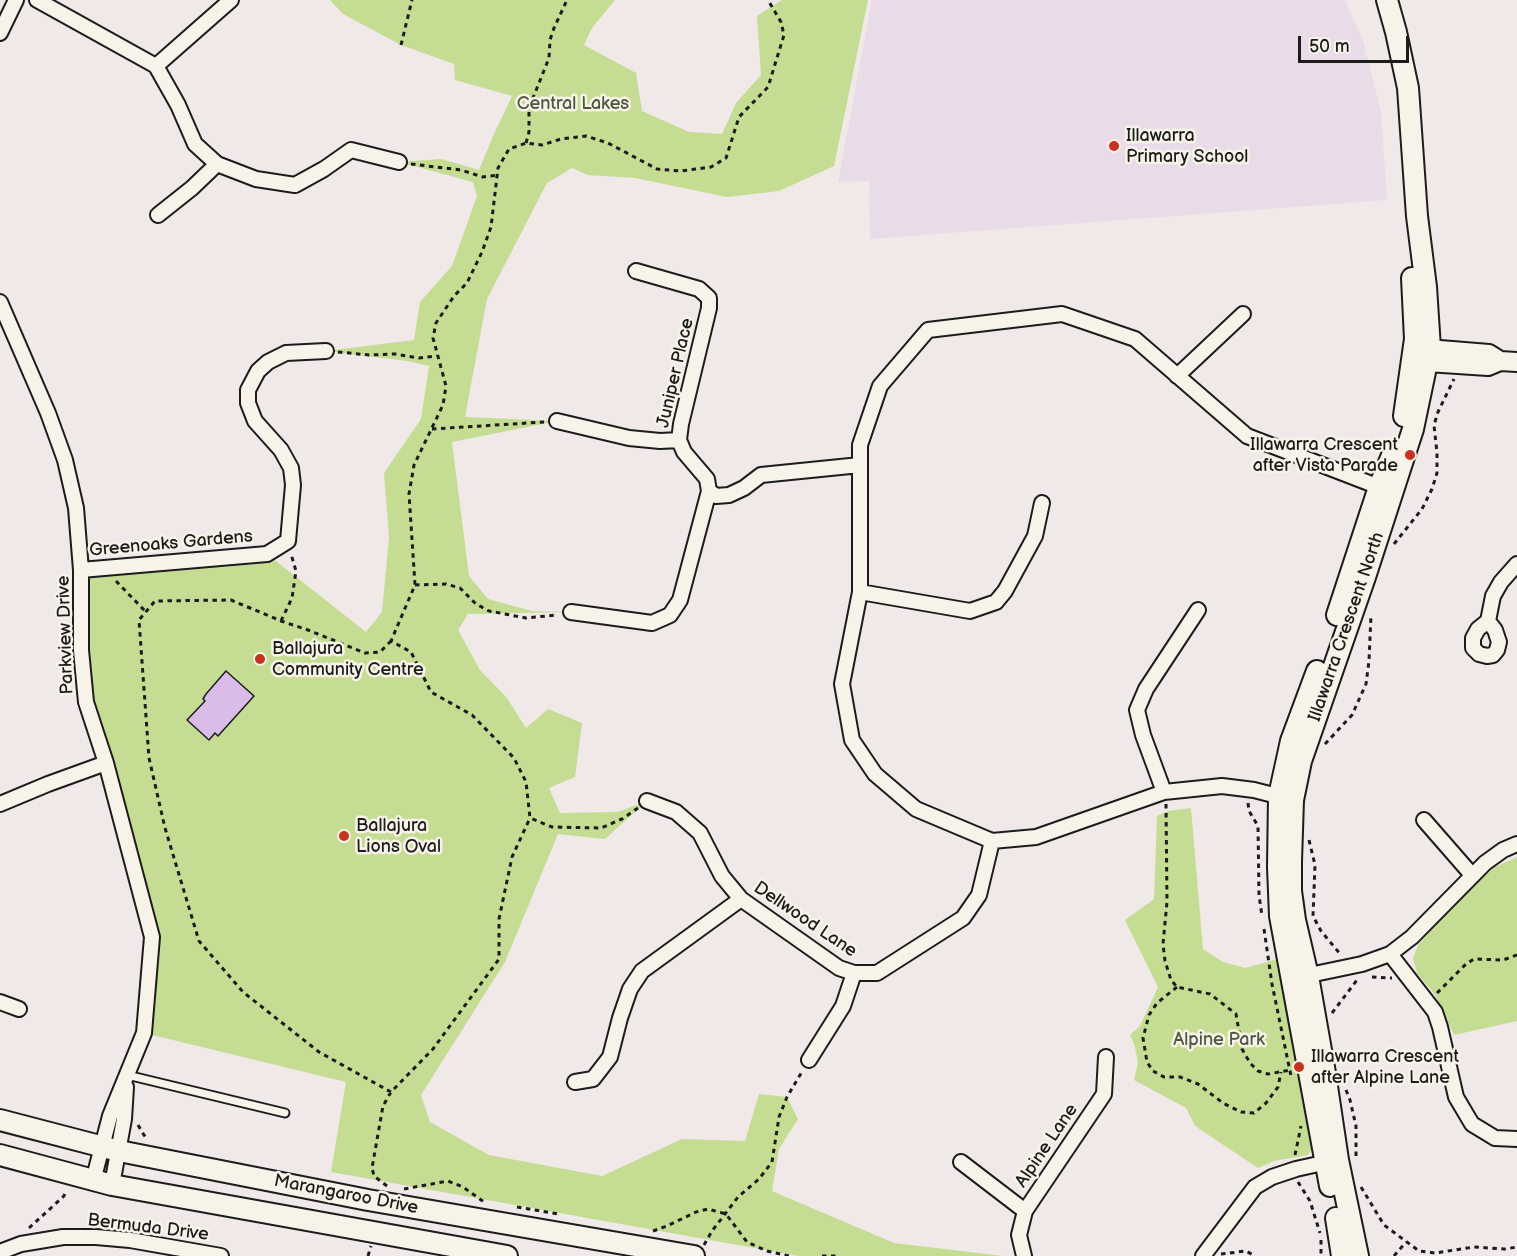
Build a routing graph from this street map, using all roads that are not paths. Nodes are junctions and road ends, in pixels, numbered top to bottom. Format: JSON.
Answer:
{"nodes":[{"id":1,"x":16,"y":0,"type":"edge"},
{"id":2,"x":37,"y":0,"type":"edge"},
{"id":3,"x":231,"y":0,"type":"edge"},
{"id":4,"x":1376,"y":0,"type":"edge"},
{"id":5,"x":1387,"y":0,"type":"edge"},
{"id":6,"x":0,"y":33,"type":"edge"},
{"id":7,"x":156,"y":66,"type":"junction"},
{"id":8,"x":399,"y":162,"type":"road end"},
{"id":9,"x":217,"y":164,"type":"junction"},
{"id":10,"x":158,"y":215,"type":"dead end"},
{"id":11,"x":636,"y":271,"type":"dead end"},
{"id":12,"x":0,"y":302,"type":"edge"},
{"id":13,"x":1243,"y":314,"type":"dead end"},
{"id":14,"x":4,"y":325,"type":"edge"},
{"id":15,"x":326,"y":351,"type":"road end"},
{"id":16,"x":1421,"y":355,"type":"junction"},
{"id":17,"x":1509,"y":362,"type":"edge"},
{"id":18,"x":1177,"y":376,"type":"junction"},
{"id":19,"x":557,"y":421,"type":"road end"},
{"id":20,"x":679,"y":440,"type":"junction"},
{"id":21,"x":860,"y":465,"type":"junction"},
{"id":22,"x":709,"y":490,"type":"junction"},
{"id":23,"x":1386,"y":490,"type":"junction"},
{"id":24,"x":1042,"y":503,"type":"dead end"},
{"id":25,"x":1517,"y":564,"type":"edge"},
{"id":26,"x":81,"y":570,"type":"junction"},
{"id":27,"x":860,"y":592,"type":"junction"},
{"id":28,"x":1198,"y":610,"type":"dead end"},
{"id":29,"x":571,"y":612,"type":"road end"},
{"id":30,"x":1488,"y":621,"type":"dead end"},
{"id":31,"x":106,"y":763,"type":"junction"},
{"id":32,"x":1164,"y":792,"type":"junction"},
{"id":33,"x":1286,"y":798,"type":"junction"},
{"id":34,"x":647,"y":801,"type":"road end"},
{"id":35,"x":0,"y":804,"type":"edge"},
{"id":36,"x":1424,"y":820,"type":"dead end"},
{"id":37,"x":992,"y":841,"type":"junction"},
{"id":38,"x":1517,"y":844,"type":"edge"},
{"id":39,"x":1472,"y":875,"type":"junction"},
{"id":40,"x":741,"y":899,"type":"junction"},
{"id":41,"x":1390,"y":954,"type":"junction"},
{"id":42,"x":854,"y":973,"type":"junction"},
{"id":43,"x":1299,"y":977,"type":"junction"},
{"id":44,"x":0,"y":1002,"type":"edge"},
{"id":45,"x":19,"y":1009,"type":"dead end"},
{"id":46,"x":1106,"y":1057,"type":"dead end"},
{"id":47,"x":808,"y":1060,"type":"road end"},
{"id":48,"x":127,"y":1076,"type":"junction"},
{"id":49,"x":575,"y":1082,"type":"dead end"},
{"id":50,"x":285,"y":1113,"type":"dead end"},
{"id":51,"x":0,"y":1120,"type":"edge"},
{"id":52,"x":1517,"y":1139,"type":"edge"},
{"id":53,"x":111,"y":1149,"type":"junction"},
{"id":54,"x":0,"y":1155,"type":"edge"},
{"id":55,"x":961,"y":1162,"type":"dead end"},
{"id":56,"x":1340,"y":1163,"type":"junction"},
{"id":57,"x":102,"y":1183,"type":"junction"},
{"id":58,"x":1025,"y":1211,"type":"junction"},
{"id":59,"x":645,"y":1245,"type":"edge"},
{"id":60,"x":0,"y":1252,"type":"edge"},
{"id":61,"x":698,"y":1252,"type":"edge"},
{"id":62,"x":665,"y":1254,"type":"edge"},
{"id":63,"x":221,"y":1256,"type":"edge"},
{"id":64,"x":507,"y":1256,"type":"edge"},
{"id":65,"x":1024,"y":1256,"type":"edge"},
{"id":66,"x":1203,"y":1256,"type":"edge"},
{"id":67,"x":1342,"y":1256,"type":"edge"},
{"id":68,"x":1358,"y":1256,"type":"edge"}],
"edges":[{"from":1,"to":6,"type":"street"},
{"from":2,"to":7,"type":"street"},
{"from":3,"to":7,"type":"street"},
{"from":4,"to":16,"type":"main road","name":"Illawarra Crescent North"},
{"from":5,"to":16,"type":"main road","name":"Illawarra Crescent North"},
{"from":7,"to":9,"type":"street"},
{"from":8,"to":9,"type":"street"},
{"from":9,"to":10,"type":"street"},
{"from":11,"to":20,"type":"street","name":"Juniper Place"},
{"from":12,"to":14,"type":"street","name":"Parkview Drive"},
{"from":13,"to":18,"type":"street"},
{"from":14,"to":26,"type":"street","name":"Parkview Drive"},
{"from":15,"to":26,"type":"street","name":"Greenoaks Gardens"},
{"from":16,"to":17,"type":"street"},
{"from":16,"to":17,"type":"street"},
{"from":16,"to":23,"type":"main road","name":"Illawarra Crescent North"},
{"from":18,"to":21,"type":"street"},
{"from":18,"to":23,"type":"street"},
{"from":19,"to":20,"type":"street"},
{"from":20,"to":22,"type":"street","name":"Juniper Place"},
{"from":21,"to":22,"type":"street"},
{"from":21,"to":27,"type":"street"},
{"from":22,"to":29,"type":"street"},
{"from":23,"to":33,"type":"main road","name":"Illawarra Crescent North"},
{"from":24,"to":27,"type":"street"},
{"from":25,"to":30,"type":"street"},
{"from":26,"to":31,"type":"street","name":"Parkview Drive"},
{"from":27,"to":37,"type":"street"},
{"from":28,"to":32,"type":"street"},
{"from":31,"to":35,"type":"street"},
{"from":31,"to":48,"type":"street","name":"Parkview Drive"},
{"from":32,"to":33,"type":"street"},
{"from":32,"to":37,"type":"street"},
{"from":33,"to":43,"type":"main road","name":"Illawarra Crescent North"},
{"from":34,"to":40,"type":"street","name":"Dellwood Lane"},
{"from":36,"to":39,"type":"street"},
{"from":37,"to":42,"type":"street","name":"Dellwood Lane"},
{"from":38,"to":39,"type":"street"},
{"from":39,"to":41,"type":"street"},
{"from":40,"to":42,"type":"street","name":"Dellwood Lane"},
{"from":40,"to":49,"type":"street"},
{"from":41,"to":43,"type":"street"},
{"from":41,"to":52,"type":"street"},
{"from":42,"to":47,"type":"street"},
{"from":43,"to":56,"type":"main road","name":"Illawarra Crescent North"},
{"from":43,"to":56,"type":"main road","name":"Illawarra Crescent North"},
{"from":44,"to":45,"type":"street"},
{"from":46,"to":58,"type":"street","name":"Alpine Lane"},
{"from":48,"to":50,"type":"lane"},
{"from":48,"to":53,"type":"street","name":"Parkview Drive"},
{"from":51,"to":53,"type":"main road","name":"Marangaroo Drive"},
{"from":53,"to":57,"type":"street","name":"Parkview Drive"},
{"from":53,"to":57,"type":"street","name":"Parkview Drive"},
{"from":53,"to":59,"type":"main road","name":"Marangaroo Drive"},
{"from":54,"to":57,"type":"main road","name":"Marangaroo Drive"},
{"from":55,"to":58,"type":"street"},
{"from":56,"to":66,"type":"street"},
{"from":56,"to":67,"type":"main road","name":"Illawarra Crescent North"},
{"from":56,"to":68,"type":"main road","name":"Illawarra Crescent North"},
{"from":57,"to":64,"type":"main road","name":"Marangaroo Drive"},
{"from":58,"to":65,"type":"street","name":"Alpine Lane"},
{"from":59,"to":62,"type":"main road","name":"Marangaroo Drive"},
{"from":60,"to":63,"type":"street","name":"Bermuda Drive"},
{"from":61,"to":62,"type":"main road","name":"Marangaroo Drive"}]}
